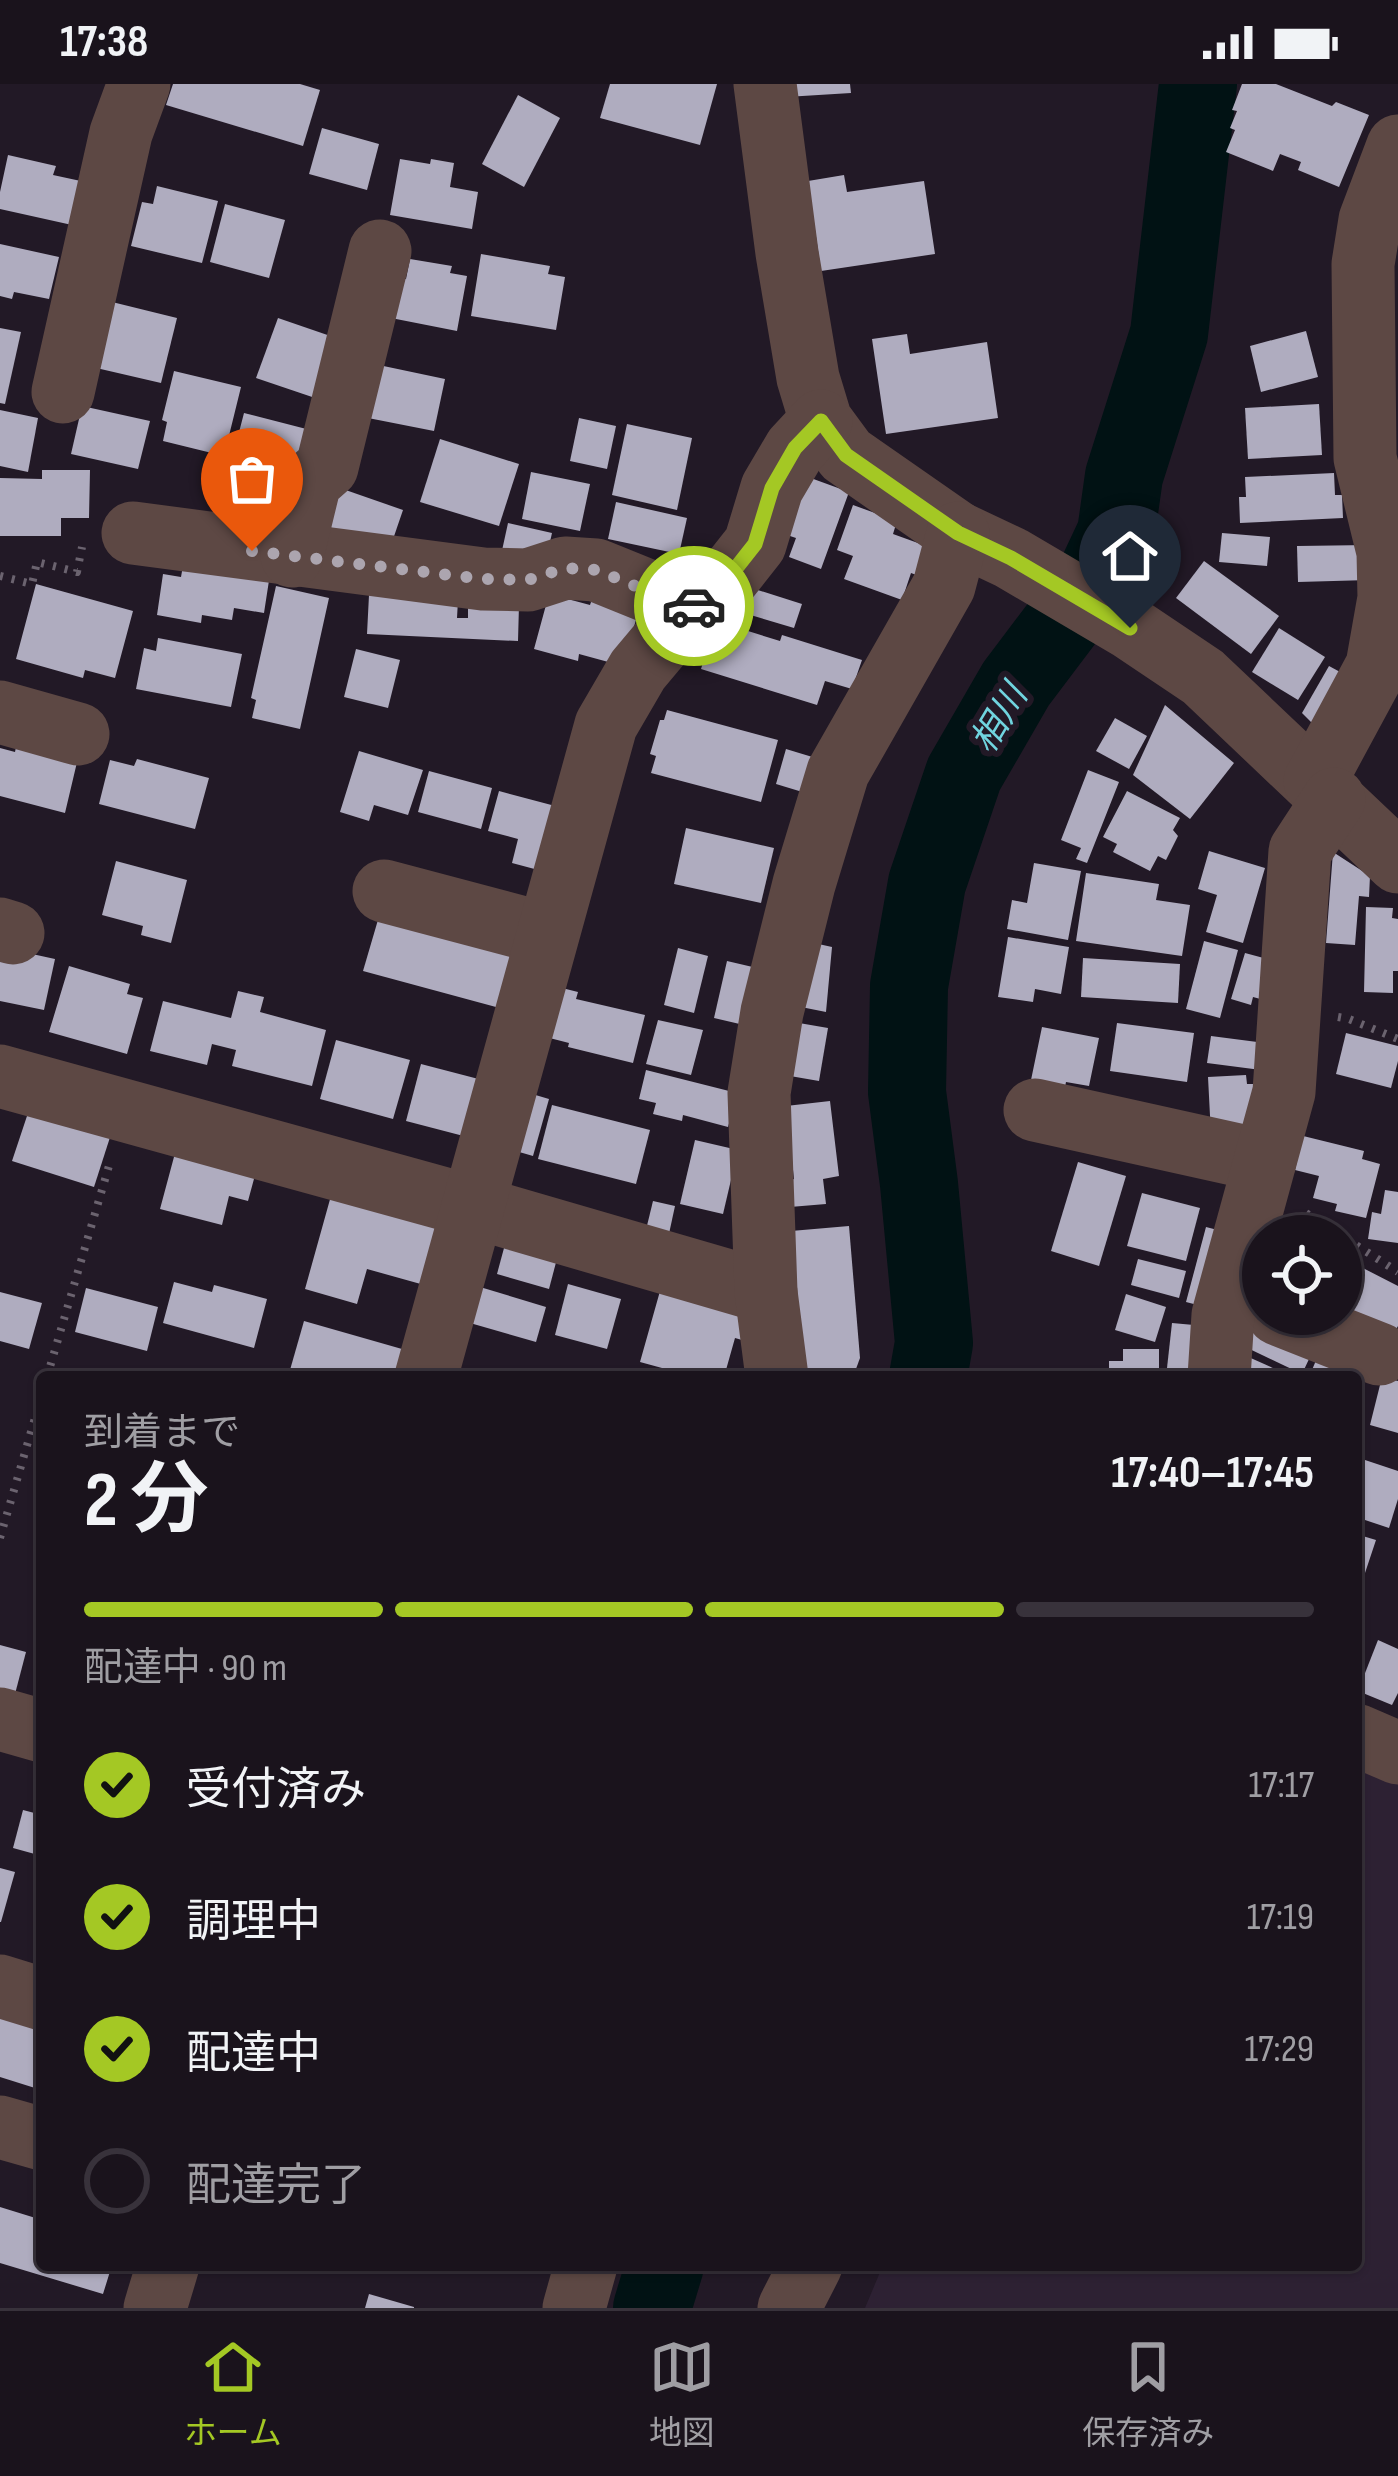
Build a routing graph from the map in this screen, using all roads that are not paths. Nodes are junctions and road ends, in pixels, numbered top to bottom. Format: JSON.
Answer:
{"nodes":[{"id":1,"x":139,"y":84,"type":"edge"},
{"id":2,"x":764,"y":84,"type":"edge"},
{"id":3,"x":1398,"y":146,"type":"edge"},
{"id":4,"x":380,"y":251,"type":"dead end"},
{"id":5,"x":1380,"y":269,"type":"edge"},
{"id":6,"x":63,"y":392,"type":"dead end"},
{"id":7,"x":821,"y":421,"type":"junction"},
{"id":8,"x":133,"y":533,"type":"road end"},
{"id":9,"x":985,"y":546,"type":"junction"},
{"id":10,"x":292,"y":556,"type":"junction"},
{"id":11,"x":690,"y":608,"type":"junction"},
{"id":12,"x":0,"y":712,"type":"edge"},
{"id":13,"x":78,"y":734,"type":"dead end"},
{"id":14,"x":1324,"y":790,"type":"junction"},
{"id":15,"x":1398,"y":862,"type":"edge"},
{"id":16,"x":384,"y":891,"type":"dead end"},
{"id":17,"x":546,"y":934,"type":"junction"},
{"id":18,"x":0,"y":1076,"type":"edge"},
{"id":19,"x":1035,"y":1110,"type":"dead end"},
{"id":20,"x":1262,"y":1172,"type":"junction"},
{"id":21,"x":474,"y":1207,"type":"junction"},
{"id":22,"x":1260,"y":1215,"type":"edge"},
{"id":23,"x":766,"y":1292,"type":"junction"},
{"id":24,"x":1242,"y":1310,"type":"edge"},
{"id":25,"x":1330,"y":1335,"type":"edge"},
{"id":26,"x":1379,"y":1354,"type":"dead end"},
{"id":27,"x":428,"y":1371,"type":"edge"},
{"id":28,"x":776,"y":1371,"type":"edge"},
{"id":29,"x":1219,"y":1371,"type":"edge"},
{"id":30,"x":0,"y":1719,"type":"edge"},
{"id":31,"x":36,"y":1729,"type":"edge"},
{"id":32,"x":1362,"y":1738,"type":"edge"},
{"id":33,"x":1398,"y":1753,"type":"edge"},
{"id":34,"x":0,"y":1986,"type":"edge"},
{"id":35,"x":36,"y":1997,"type":"edge"},
{"id":36,"x":0,"y":2127,"type":"edge"},
{"id":37,"x":36,"y":2137,"type":"edge"},
{"id":38,"x":166,"y":2271,"type":"edge"},
{"id":39,"x":584,"y":2271,"type":"edge"},
{"id":40,"x":808,"y":2271,"type":"edge"},
{"id":41,"x":155,"y":2308,"type":"edge"},
{"id":42,"x":574,"y":2308,"type":"edge"},
{"id":43,"x":789,"y":2308,"type":"edge"}],
"edges":[{"from":1,"to":6,"type":"street"},
{"from":2,"to":7,"type":"street"},
{"from":3,"to":5,"type":"street"},
{"from":4,"to":10,"type":"street"},
{"from":5,"to":14,"type":"street"},
{"from":7,"to":9,"type":"street"},
{"from":7,"to":11,"type":"street"},
{"from":8,"to":10,"type":"street"},
{"from":9,"to":14,"type":"street"},
{"from":9,"to":23,"type":"street"},
{"from":10,"to":11,"type":"street"},
{"from":11,"to":17,"type":"street"},
{"from":12,"to":13,"type":"street"},
{"from":14,"to":15,"type":"street"},
{"from":14,"to":20,"type":"street"},
{"from":16,"to":17,"type":"street"},
{"from":17,"to":21,"type":"street"},
{"from":18,"to":21,"type":"street"},
{"from":19,"to":20,"type":"street"},
{"from":20,"to":22,"type":"street"},
{"from":21,"to":23,"type":"street"},
{"from":21,"to":27,"type":"street"},
{"from":23,"to":28,"type":"street"},
{"from":24,"to":29,"type":"street"},
{"from":25,"to":26,"type":"street"},
{"from":30,"to":31,"type":"street"},
{"from":32,"to":33,"type":"street"},
{"from":34,"to":35,"type":"street"},
{"from":36,"to":37,"type":"street"},
{"from":38,"to":41,"type":"street"},
{"from":39,"to":42,"type":"street"},
{"from":40,"to":43,"type":"street"}]}
